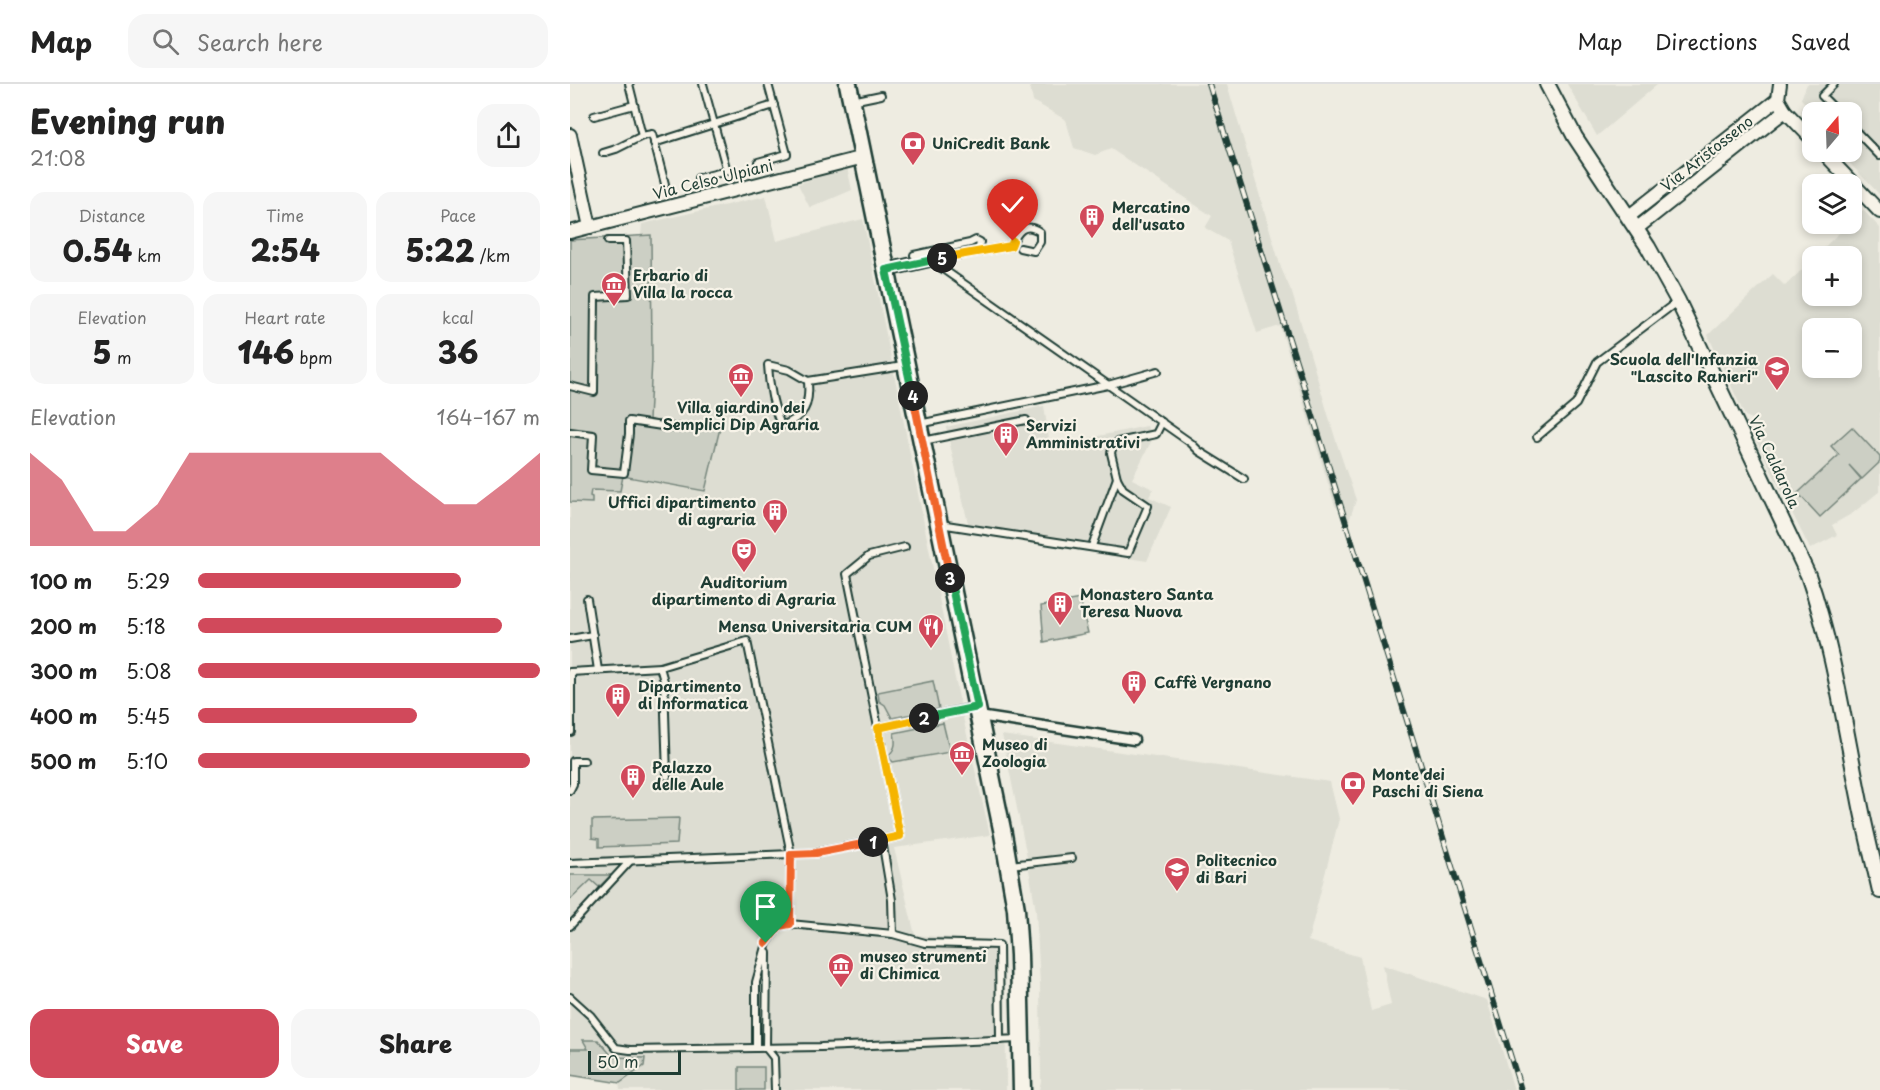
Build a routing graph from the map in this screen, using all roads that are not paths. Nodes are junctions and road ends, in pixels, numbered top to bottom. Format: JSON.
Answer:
{"nodes":[{"id":1,"x":629,"y":84,"type":"edge"},
{"id":2,"x":703,"y":84,"type":"edge"},
{"id":3,"x":768,"y":84,"type":"edge"},
{"id":4,"x":1547,"y":84,"type":"edge"},
{"id":5,"x":1780,"y":84,"type":"edge"},
{"id":6,"x":1834,"y":84,"type":"edge"},
{"id":7,"x":850,"y":92,"type":"edge"},
{"id":8,"x":881,"y":95,"type":"dead end"},
{"id":9,"x":1778,"y":99,"type":"junction"},
{"id":10,"x":1828,"y":102,"type":"edge"},
{"id":11,"x":634,"y":105,"type":"junction"},
{"id":12,"x":774,"y":105,"type":"junction"},
{"id":13,"x":1785,"y":111,"type":"junction"},
{"id":14,"x":594,"y":116,"type":"dead end"},
{"id":15,"x":714,"y":124,"type":"junction"},
{"id":16,"x":1802,"y":129,"type":"edge"},
{"id":17,"x":570,"y":135,"type":"edge"},
{"id":18,"x":642,"y":136,"type":"junction"},
{"id":19,"x":1862,"y":139,"type":"edge"},
{"id":20,"x":654,"y":142,"type":"junction"},
{"id":21,"x":603,"y":153,"type":"dead end"},
{"id":22,"x":1880,"y":156,"type":"edge"},
{"id":23,"x":864,"y":157,"type":"junction"},
{"id":24,"x":758,"y":162,"type":"dead end"},
{"id":25,"x":1836,"y":162,"type":"edge"},
{"id":26,"x":698,"y":178,"type":"dead end"},
{"id":27,"x":664,"y":184,"type":"dead end"},
{"id":28,"x":1880,"y":212,"type":"edge"},
{"id":29,"x":1632,"y":223,"type":"junction"},
{"id":30,"x":590,"y":227,"type":"junction"},
{"id":31,"x":570,"y":232,"type":"edge"},
{"id":32,"x":608,"y":241,"type":"dead end"},
{"id":33,"x":1020,"y":249,"type":"dead end"},
{"id":34,"x":975,"y":252,"type":"junction"},
{"id":35,"x":914,"y":255,"type":"dead end"},
{"id":36,"x":932,"y":260,"type":"junction"},
{"id":37,"x":886,"y":270,"type":"junction"},
{"id":38,"x":1678,"y":301,"type":"junction"},
{"id":39,"x":907,"y":365,"type":"junction"},
{"id":40,"x":1158,"y":371,"type":"dead end"},
{"id":41,"x":808,"y":381,"type":"junction"},
{"id":42,"x":1108,"y":384,"type":"junction"},
{"id":43,"x":570,"y":386,"type":"edge"},
{"id":44,"x":1026,"y":420,"type":"dead end"},
{"id":45,"x":1162,"y":422,"type":"junction"},
{"id":46,"x":919,"y":424,"type":"junction"},
{"id":47,"x":675,"y":428,"type":"dead end"},
{"id":48,"x":570,"y":432,"type":"edge"},
{"id":49,"x":1537,"y":438,"type":"dead end"},
{"id":50,"x":923,"y":441,"type":"junction"},
{"id":51,"x":1117,"y":478,"type":"junction"},
{"id":52,"x":1244,"y":479,"type":"dead end"},
{"id":53,"x":940,"y":524,"type":"junction"},
{"id":54,"x":1092,"y":546,"type":"junction"},
{"id":55,"x":905,"y":547,"type":"dead end"},
{"id":56,"x":587,"y":599,"type":"dead end"},
{"id":57,"x":593,"y":635,"type":"junction"},
{"id":58,"x":570,"y":639,"type":"edge"},
{"id":59,"x":660,"y":667,"type":"junction"},
{"id":60,"x":598,"y":670,"type":"junction"},
{"id":61,"x":570,"y":672,"type":"edge"},
{"id":62,"x":978,"y":711,"type":"junction"},
{"id":63,"x":878,"y":728,"type":"junction"},
{"id":64,"x":571,"y":732,"type":"edge"},
{"id":65,"x":1134,"y":740,"type":"dead end"},
{"id":66,"x":571,"y":761,"type":"edge"},
{"id":67,"x":584,"y":761,"type":"dead end"},
{"id":68,"x":667,"y":776,"type":"dead end"},
{"id":69,"x":570,"y":790,"type":"edge"},
{"id":70,"x":882,"y":840,"type":"junction"},
{"id":71,"x":791,"y":854,"type":"junction"},
{"id":72,"x":1072,"y":858,"type":"dead end"},
{"id":73,"x":630,"y":861,"type":"junction"},
{"id":74,"x":570,"y":863,"type":"edge"},
{"id":75,"x":1009,"y":865,"type":"junction"},
{"id":76,"x":1880,"y":891,"type":"edge"},
{"id":77,"x":790,"y":924,"type":"junction"},
{"id":78,"x":570,"y":926,"type":"edge"},
{"id":79,"x":893,"y":934,"type":"junction"},
{"id":80,"x":766,"y":943,"type":"junction"},
{"id":81,"x":570,"y":997,"type":"edge"},
{"id":82,"x":1020,"y":1039,"type":"junction"},
{"id":83,"x":1000,"y":1040,"type":"junction"},
{"id":84,"x":756,"y":1047,"type":"junction"},
{"id":85,"x":766,"y":1048,"type":"junction"},
{"id":86,"x":775,"y":1090,"type":"edge"},
{"id":87,"x":1022,"y":1090,"type":"edge"}],
"edges":[{"from":1,"to":11,"type":"lane"},
{"from":2,"to":15,"type":"lane"},
{"from":3,"to":12,"type":"lane"},
{"from":4,"to":29,"type":"street","name":"Via Caldarola"},
{"from":5,"to":9,"type":"street"},
{"from":6,"to":10,"type":"lane"},
{"from":7,"to":8,"type":"lane"},
{"from":7,"to":23,"type":"main road"},
{"from":9,"to":13,"type":"street"},
{"from":9,"to":29,"type":"street","name":"Via Aristosseno"},
{"from":11,"to":14,"type":"lane"},
{"from":11,"to":18,"type":"lane"},
{"from":12,"to":15,"type":"lane"},
{"from":12,"to":24,"type":"lane"},
{"from":13,"to":16,"type":"street"},
{"from":13,"to":29,"type":"street","name":"Via Aristosseno"},
{"from":15,"to":20,"type":"lane"},
{"from":15,"to":26,"type":"lane"},
{"from":17,"to":30,"type":"street"},
{"from":18,"to":20,"type":"lane"},
{"from":18,"to":21,"type":"lane"},
{"from":19,"to":22,"type":"lane"},
{"from":20,"to":27,"type":"lane"},
{"from":23,"to":30,"type":"street","name":"Via Celso Ulpiani"},
{"from":23,"to":37,"type":"main road"},
{"from":25,"to":28,"type":"street"},
{"from":29,"to":38,"type":"street","name":"Via Caldarola"},
{"from":30,"to":31,"type":"street","name":"Via Celso Ulpiani"},
{"from":32,"to":43,"type":"lane"},
{"from":33,"to":34,"type":"lane"},
{"from":34,"to":35,"type":"lane"},
{"from":34,"to":36,"type":"lane"},
{"from":36,"to":37,"type":"street"},
{"from":36,"to":42,"type":"lane"},
{"from":37,"to":39,"type":"main road"},
{"from":38,"to":49,"type":"lane"},
{"from":38,"to":76,"type":"street","name":"Via Caldarola"},
{"from":39,"to":41,"type":"lane"},
{"from":39,"to":46,"type":"main road"},
{"from":40,"to":42,"type":"lane"},
{"from":41,"to":41,"type":"lane"},
{"from":42,"to":45,"type":"lane"},
{"from":42,"to":46,"type":"lane"},
{"from":44,"to":50,"type":"lane"},
{"from":45,"to":51,"type":"lane"},
{"from":45,"to":52,"type":"lane"},
{"from":46,"to":50,"type":"main road"},
{"from":47,"to":48,"type":"lane"},
{"from":50,"to":53,"type":"main road"},
{"from":51,"to":54,"type":"lane"},
{"from":51,"to":54,"type":"lane"},
{"from":53,"to":54,"type":"lane"},
{"from":53,"to":62,"type":"main road"},
{"from":55,"to":63,"type":"lane"},
{"from":56,"to":57,"type":"lane"},
{"from":57,"to":58,"type":"lane"},
{"from":57,"to":60,"type":"lane"},
{"from":59,"to":60,"type":"lane"},
{"from":59,"to":68,"type":"lane"},
{"from":59,"to":71,"type":"lane"},
{"from":60,"to":61,"type":"lane"},
{"from":61,"to":64,"type":"lane"},
{"from":62,"to":63,"type":"lane"},
{"from":62,"to":65,"type":"street"},
{"from":62,"to":75,"type":"main road"},
{"from":63,"to":70,"type":"lane"},
{"from":66,"to":67,"type":"lane"},
{"from":66,"to":69,"type":"lane"},
{"from":70,"to":71,"type":"lane"},
{"from":70,"to":79,"type":"lane"},
{"from":71,"to":73,"type":"lane"},
{"from":71,"to":77,"type":"lane"},
{"from":72,"to":75,"type":"lane"},
{"from":73,"to":74,"type":"lane"},
{"from":73,"to":78,"type":"lane"},
{"from":75,"to":82,"type":"main road"},
{"from":77,"to":79,"type":"lane"},
{"from":77,"to":80,"type":"lane"},
{"from":79,"to":83,"type":"lane"},
{"from":80,"to":84,"type":"lane"},
{"from":80,"to":85,"type":"lane"},
{"from":81,"to":84,"type":"lane"},
{"from":82,"to":83,"type":"lane"},
{"from":82,"to":87,"type":"main road"},
{"from":83,"to":85,"type":"lane"},
{"from":84,"to":85,"type":"lane"},
{"from":85,"to":86,"type":"lane"}]}
